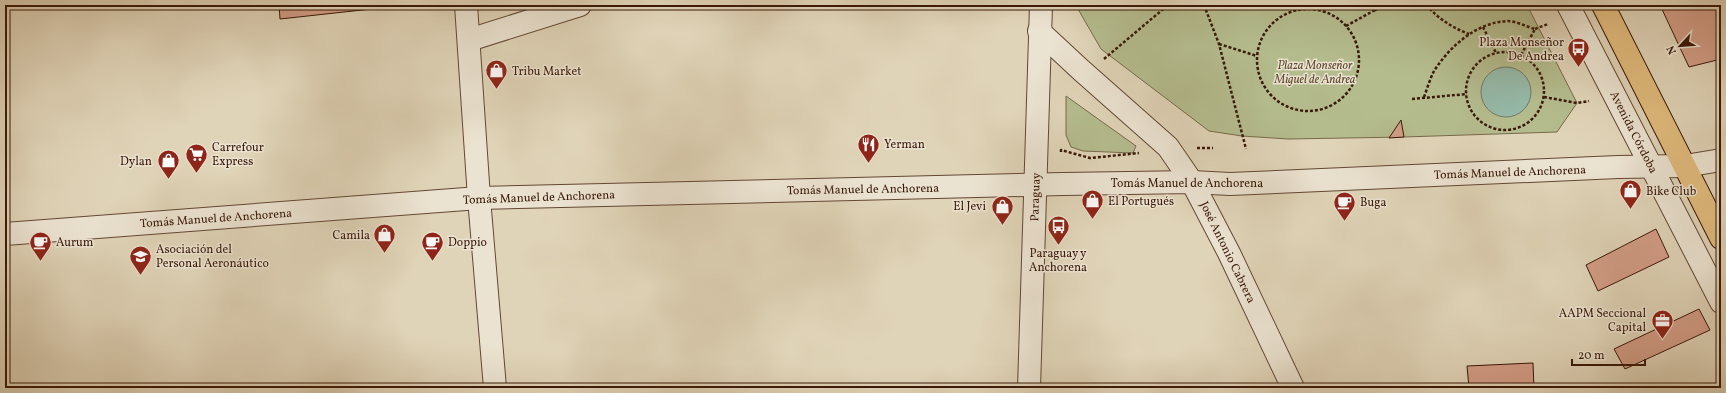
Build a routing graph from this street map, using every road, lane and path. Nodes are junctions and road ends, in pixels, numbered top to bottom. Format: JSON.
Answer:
{"nodes":[{"id":1,"x":466,"y":5,"type":"edge"},
{"id":2,"x":580,"y":5,"type":"edge"},
{"id":3,"x":1041,"y":5,"type":"edge"},
{"id":4,"x":1168,"y":5,"type":"edge"},
{"id":5,"x":1204,"y":5,"type":"edge"},
{"id":6,"x":1372,"y":5,"type":"edge"},
{"id":7,"x":1390,"y":5,"type":"edge"},
{"id":8,"x":1426,"y":5,"type":"edge"},
{"id":9,"x":1568,"y":5,"type":"edge"},
{"id":10,"x":1603,"y":5,"type":"edge"},
{"id":11,"x":1384,"y":6,"type":"edge"},
{"id":12,"x":1375,"y":10,"type":"junction"},
{"id":13,"x":1548,"y":24,"type":"dead end"},
{"id":14,"x":1346,"y":26,"type":"junction"},
{"id":15,"x":1483,"y":27,"type":"junction"},
{"id":16,"x":1535,"y":29,"type":"junction"},
{"id":17,"x":1039,"y":31,"type":"junction"},
{"id":18,"x":1469,"y":34,"type":"junction"},
{"id":19,"x":469,"y":40,"type":"junction"},
{"id":20,"x":1219,"y":44,"type":"junction"},
{"id":21,"x":1496,"y":53,"type":"junction"},
{"id":22,"x":1521,"y":55,"type":"junction"},
{"id":23,"x":1257,"y":56,"type":"junction"},
{"id":24,"x":1104,"y":59,"type":"dead end"},
{"id":25,"x":1467,"y":94,"type":"junction"},
{"id":26,"x":1424,"y":97,"type":"junction"},
{"id":27,"x":1544,"y":97,"type":"junction"},
{"id":28,"x":1412,"y":99,"type":"dead end"},
{"id":29,"x":1589,"y":101,"type":"dead end"},
{"id":30,"x":1060,"y":143,"type":"dead end"},
{"id":31,"x":1246,"y":149,"type":"dead end"},
{"id":32,"x":1037,"y":150,"type":"junction"},
{"id":33,"x":1721,"y":160,"type":"edge"},
{"id":34,"x":1685,"y":166,"type":"junction"},
{"id":35,"x":1652,"y":167,"type":"junction"},
{"id":36,"x":1192,"y":182,"type":"junction"},
{"id":37,"x":1036,"y":185,"type":"junction"},
{"id":38,"x":479,"y":198,"type":"junction"},
{"id":39,"x":5,"y":234,"type":"edge"},
{"id":40,"x":1721,"y":238,"type":"edge"},
{"id":41,"x":1721,"y":302,"type":"edge"},
{"id":42,"x":494,"y":388,"type":"edge"},
{"id":43,"x":1028,"y":388,"type":"edge"},
{"id":44,"x":1293,"y":388,"type":"edge"}],
"edges":[{"from":1,"to":19,"type":"street"},
{"from":2,"to":19,"type":"street"},
{"from":3,"to":17,"type":"street","name":"Paraguay"},
{"from":4,"to":24,"type":"path"},
{"from":5,"to":20,"type":"path"},
{"from":6,"to":12,"type":"path"},
{"from":7,"to":11,"type":"path"},
{"from":8,"to":18,"type":"path"},
{"from":9,"to":35,"type":"street","name":"Avenida Córdoba"},
{"from":10,"to":34,"type":"main road"},
{"from":11,"to":12,"type":"path"},
{"from":12,"to":14,"type":"path"},
{"from":13,"to":16,"type":"path"},
{"from":14,"to":23,"type":"path"},
{"from":14,"to":23,"type":"path"},
{"from":15,"to":16,"type":"path"},
{"from":15,"to":18,"type":"path"},
{"from":15,"to":21,"type":"path"},
{"from":16,"to":22,"type":"path"},
{"from":17,"to":32,"type":"street","name":"Paraguay"},
{"from":17,"to":36,"type":"street","name":"José Antonio Cabrera"},
{"from":18,"to":26,"type":"path"},
{"from":19,"to":38,"type":"street"},
{"from":20,"to":23,"type":"path"},
{"from":20,"to":31,"type":"path"},
{"from":21,"to":22,"type":"path"},
{"from":21,"to":25,"type":"path"},
{"from":22,"to":27,"type":"path"},
{"from":25,"to":26,"type":"path"},
{"from":25,"to":27,"type":"path"},
{"from":26,"to":28,"type":"path"},
{"from":27,"to":29,"type":"path"},
{"from":30,"to":32,"type":"path"},
{"from":32,"to":37,"type":"street","name":"Paraguay"},
{"from":33,"to":34,"type":"street","name":"Tomás Manuel de Anchorena"},
{"from":34,"to":35,"type":"street","name":"Tomás Manuel de Anchorena"},
{"from":34,"to":40,"type":"main road"},
{"from":35,"to":36,"type":"street","name":"Tomás Manuel de Anchorena"},
{"from":35,"to":41,"type":"street","name":"Avenida Córdoba"},
{"from":36,"to":37,"type":"street","name":"Tomás Manuel de Anchorena"},
{"from":36,"to":44,"type":"street","name":"José Antonio Cabrera"},
{"from":37,"to":38,"type":"street","name":"Tomás Manuel de Anchorena"},
{"from":37,"to":43,"type":"street","name":"Paraguay"},
{"from":38,"to":39,"type":"street","name":"Tomás Manuel de Anchorena"},
{"from":38,"to":42,"type":"street"}]}
